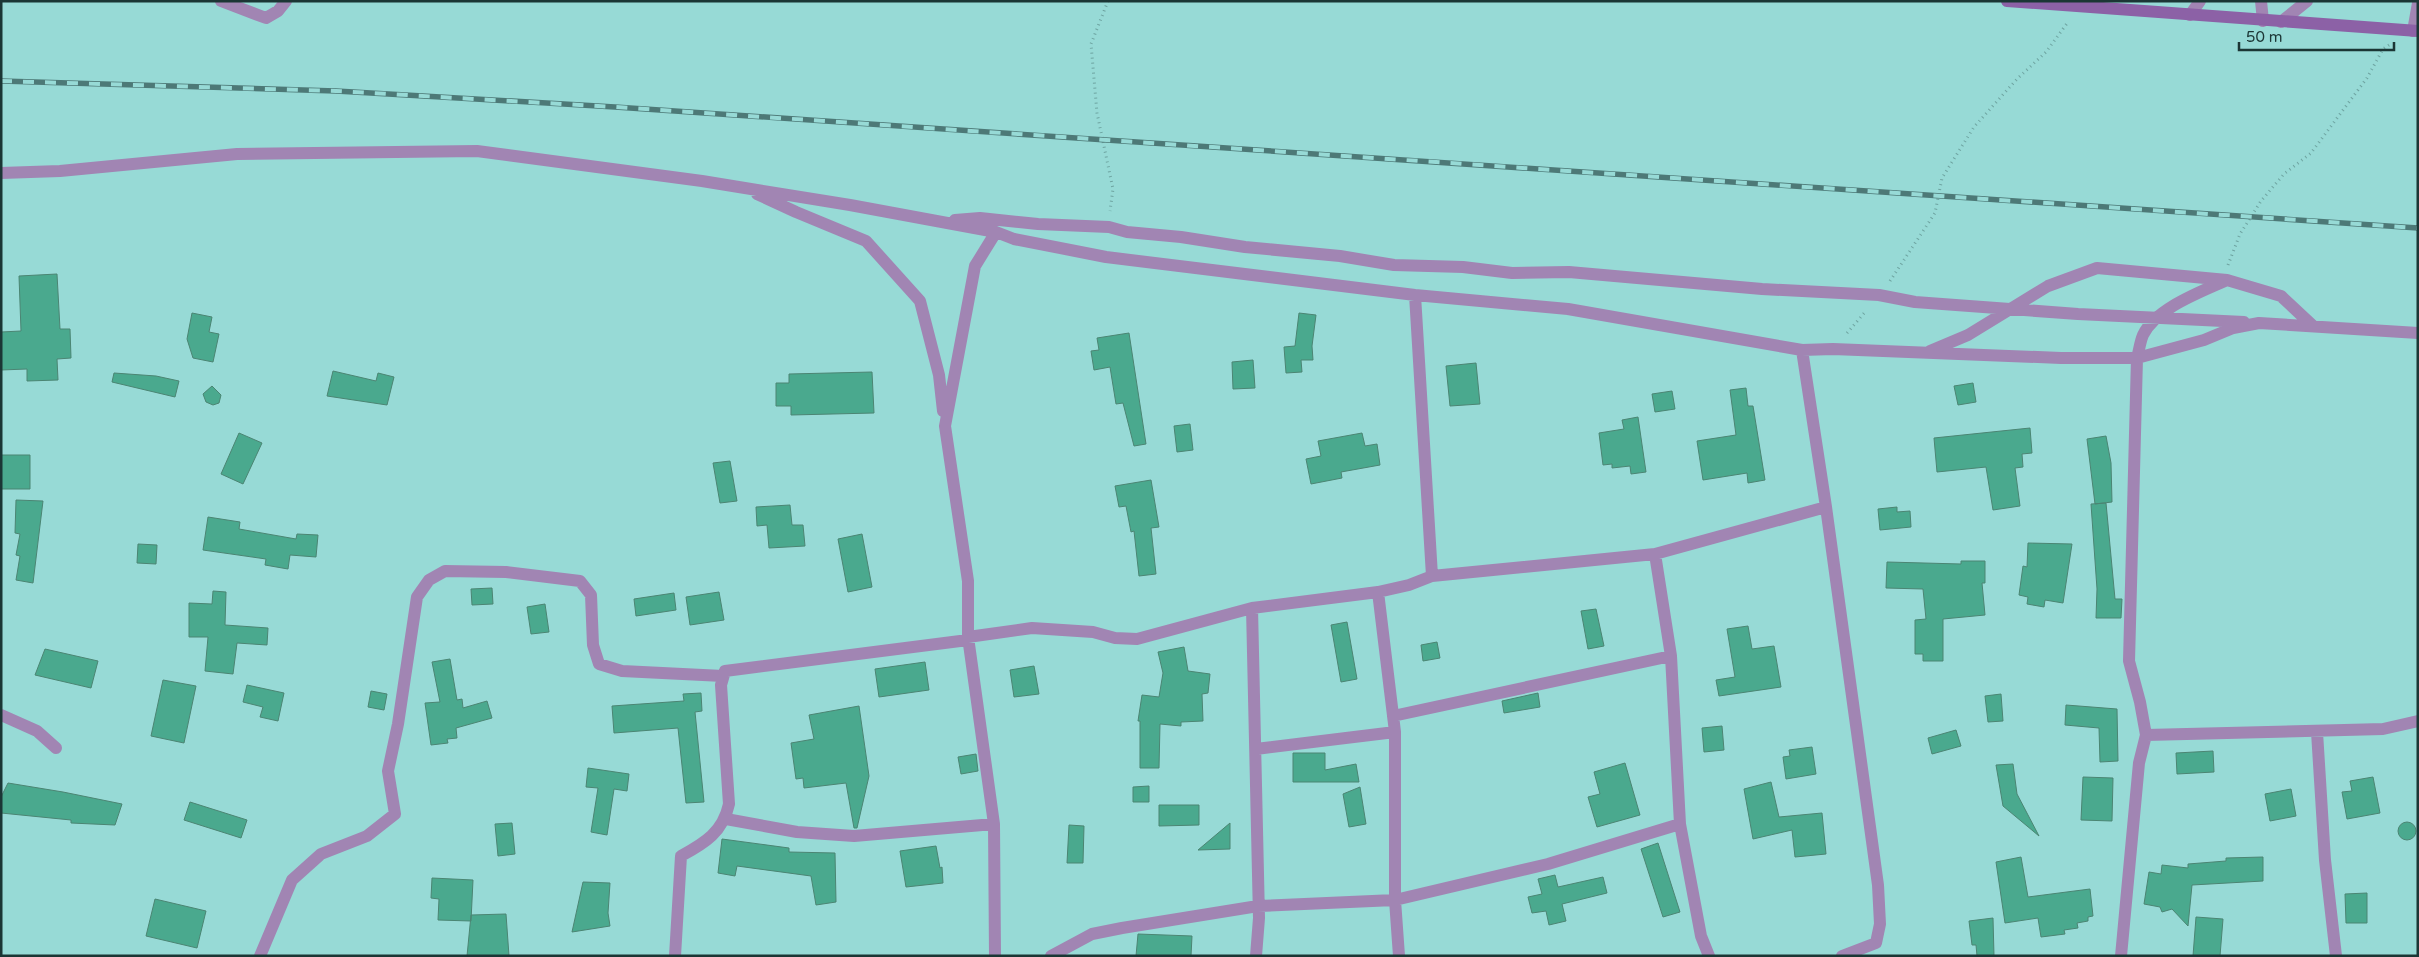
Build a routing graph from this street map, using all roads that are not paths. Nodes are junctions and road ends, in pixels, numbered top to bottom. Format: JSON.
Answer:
{"nodes":[{"id":1,"x":221,"y":1,"type":"edge"},
{"id":2,"x":286,"y":1,"type":"edge"},
{"id":3,"x":2007,"y":1,"type":"edge"},
{"id":4,"x":2200,"y":1,"type":"edge"},
{"id":5,"x":2262,"y":1,"type":"edge"},
{"id":6,"x":2307,"y":1,"type":"edge"},
{"id":7,"x":2418,"y":3,"type":"edge"},
{"id":8,"x":2190,"y":15,"type":"junction"},
{"id":9,"x":2263,"y":21,"type":"junction"},
{"id":10,"x":2281,"y":22,"type":"junction"},
{"id":11,"x":2416,"y":31,"type":"edge"},
{"id":12,"x":1,"y":173,"type":"edge"},
{"id":13,"x":745,"y":188,"type":"junction"},
{"id":14,"x":942,"y":222,"type":"junction"},
{"id":15,"x":996,"y":232,"type":"junction"},
{"id":16,"x":2227,"y":280,"type":"junction"},
{"id":17,"x":1415,"y":295,"type":"junction"},
{"id":18,"x":2011,"y":309,"type":"junction"},
{"id":19,"x":2156,"y":317,"type":"junction"},
{"id":20,"x":2259,"y":323,"type":"junction"},
{"id":21,"x":2312,"y":326,"type":"junction"},
{"id":22,"x":2418,"y":333,"type":"edge"},
{"id":23,"x":1802,"y":350,"type":"junction"},
{"id":24,"x":1926,"y":353,"type":"junction"},
{"id":25,"x":2137,"y":358,"type":"junction"},
{"id":26,"x":945,"y":426,"type":"junction"},
{"id":27,"x":1826,"y":507,"type":"junction"},
{"id":28,"x":1655,"y":554,"type":"junction"},
{"id":29,"x":1432,"y":576,"type":"junction"},
{"id":30,"x":1378,"y":592,"type":"junction"},
{"id":31,"x":1252,"y":608,"type":"junction"},
{"id":32,"x":968,"y":637,"type":"junction"},
{"id":33,"x":1671,"y":656,"type":"junction"},
{"id":34,"x":723,"y":676,"type":"junction"},
{"id":35,"x":1,"y":714,"type":"edge"},
{"id":36,"x":1393,"y":716,"type":"junction"},
{"id":37,"x":2418,"y":720,"type":"edge"},
{"id":38,"x":1395,"y":732,"type":"junction"},
{"id":39,"x":2317,"y":732,"type":"junction"},
{"id":40,"x":2146,"y":735,"type":"junction"},
{"id":41,"x":56,"y":748,"type":"dead end"},
{"id":42,"x":1256,"y":749,"type":"junction"},
{"id":43,"x":726,"y":818,"type":"junction"},
{"id":44,"x":994,"y":824,"type":"junction"},
{"id":45,"x":1680,"y":824,"type":"junction"},
{"id":46,"x":1395,"y":900,"type":"junction"},
{"id":47,"x":1258,"y":906,"type":"junction"},
{"id":48,"x":260,"y":956,"type":"edge"},
{"id":49,"x":675,"y":956,"type":"edge"},
{"id":50,"x":995,"y":956,"type":"edge"},
{"id":51,"x":1051,"y":956,"type":"edge"},
{"id":52,"x":1256,"y":956,"type":"edge"},
{"id":53,"x":1399,"y":956,"type":"edge"},
{"id":54,"x":1709,"y":956,"type":"edge"},
{"id":55,"x":1842,"y":956,"type":"edge"},
{"id":56,"x":2121,"y":956,"type":"edge"},
{"id":57,"x":2336,"y":956,"type":"edge"}],
"edges":[{"from":1,"to":2,"type":"street"},
{"from":3,"to":8,"type":"street"},
{"from":4,"to":8,"type":"street"},
{"from":5,"to":9,"type":"street"},
{"from":6,"to":10,"type":"street"},
{"from":7,"to":11,"type":"street"},
{"from":8,"to":9,"type":"street"},
{"from":9,"to":10,"type":"street"},
{"from":10,"to":11,"type":"street"},
{"from":12,"to":13,"type":"street"},
{"from":13,"to":14,"type":"street"},
{"from":13,"to":26,"type":"street"},
{"from":14,"to":15,"type":"street"},
{"from":14,"to":18,"type":"street"},
{"from":15,"to":17,"type":"street"},
{"from":15,"to":26,"type":"street"},
{"from":16,"to":18,"type":"street"},
{"from":16,"to":19,"type":"street"},
{"from":16,"to":21,"type":"street"},
{"from":17,"to":23,"type":"street"},
{"from":17,"to":29,"type":"street"},
{"from":18,"to":19,"type":"street"},
{"from":18,"to":24,"type":"street"},
{"from":19,"to":20,"type":"street"},
{"from":19,"to":25,"type":"street"},
{"from":20,"to":21,"type":"street"},
{"from":20,"to":25,"type":"street"},
{"from":21,"to":22,"type":"street"},
{"from":23,"to":24,"type":"street"},
{"from":23,"to":27,"type":"street"},
{"from":24,"to":25,"type":"street"},
{"from":25,"to":40,"type":"street"},
{"from":26,"to":32,"type":"street"},
{"from":27,"to":28,"type":"street"},
{"from":27,"to":55,"type":"street"},
{"from":28,"to":29,"type":"street"},
{"from":28,"to":33,"type":"street"},
{"from":29,"to":30,"type":"street"},
{"from":30,"to":31,"type":"street"},
{"from":30,"to":36,"type":"street"},
{"from":31,"to":32,"type":"street"},
{"from":31,"to":42,"type":"street"},
{"from":32,"to":34,"type":"street"},
{"from":32,"to":44,"type":"street"},
{"from":33,"to":36,"type":"street"},
{"from":33,"to":45,"type":"street"},
{"from":34,"to":43,"type":"street"},
{"from":34,"to":48,"type":"street"},
{"from":35,"to":41,"type":"street"},
{"from":36,"to":38,"type":"street"},
{"from":37,"to":39,"type":"street"},
{"from":38,"to":42,"type":"street"},
{"from":38,"to":46,"type":"street"},
{"from":39,"to":40,"type":"street"},
{"from":39,"to":57,"type":"street"},
{"from":40,"to":56,"type":"street"},
{"from":42,"to":47,"type":"street"},
{"from":43,"to":44,"type":"street"},
{"from":43,"to":49,"type":"street"},
{"from":44,"to":50,"type":"street"},
{"from":45,"to":46,"type":"street"},
{"from":45,"to":54,"type":"street"},
{"from":46,"to":47,"type":"street"},
{"from":46,"to":53,"type":"street"},
{"from":47,"to":51,"type":"street"},
{"from":47,"to":52,"type":"street"}]}
